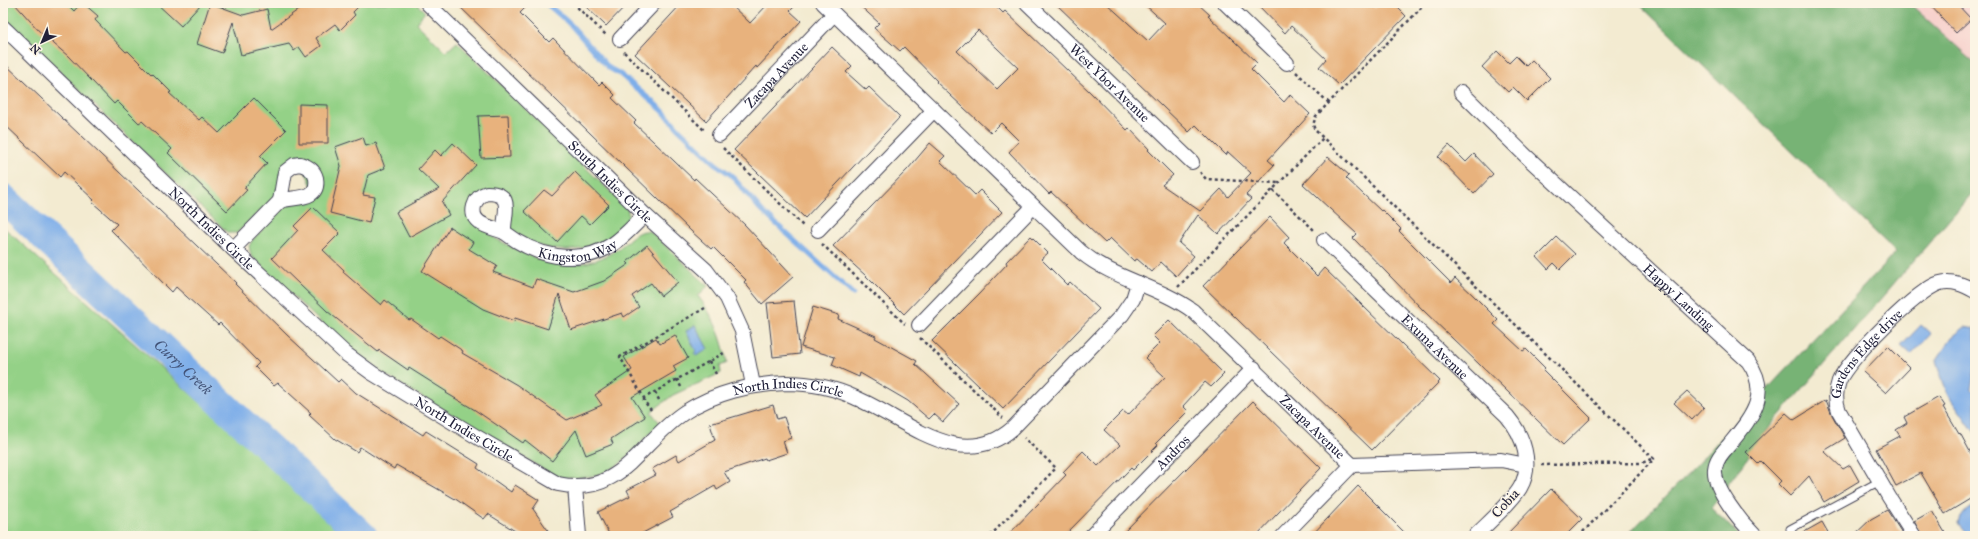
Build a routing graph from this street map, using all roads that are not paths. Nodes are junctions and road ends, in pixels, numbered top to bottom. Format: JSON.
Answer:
{"nodes":[{"id":1,"x":427,"y":3,"type":"edge"},
{"id":2,"x":654,"y":3,"type":"edge"},
{"id":3,"x":823,"y":3,"type":"edge"},
{"id":4,"x":1027,"y":3,"type":"edge"},
{"id":5,"x":1225,"y":3,"type":"edge"},
{"id":6,"x":834,"y":14,"type":"junction"},
{"id":7,"x":3,"y":27,"type":"edge"},
{"id":8,"x":617,"y":42,"type":"road end"},
{"id":9,"x":1287,"y":63,"type":"road end"},
{"id":10,"x":1461,"y":92,"type":"dead end"},
{"id":11,"x":934,"y":110,"type":"junction"},
{"id":12,"x":716,"y":138,"type":"road end"},
{"id":13,"x":1192,"y":162,"type":"road end"},
{"id":14,"x":280,"y":201,"type":"dead end"},
{"id":15,"x":1033,"y":207,"type":"junction"},
{"id":16,"x":645,"y":215,"type":"junction"},
{"id":17,"x":504,"y":232,"type":"dead end"},
{"id":18,"x":815,"y":233,"type":"road end"},
{"id":19,"x":1324,"y":240,"type":"road end"},
{"id":20,"x":233,"y":249,"type":"junction"},
{"id":21,"x":1138,"y":283,"type":"junction"},
{"id":22,"x":1975,"y":291,"type":"edge"},
{"id":23,"x":915,"y":329,"type":"road end"},
{"id":24,"x":1254,"y":368,"type":"junction"},
{"id":25,"x":753,"y":385,"type":"junction"},
{"id":26,"x":1352,"y":465,"type":"junction"},
{"id":27,"x":1526,"y":465,"type":"junction"},
{"id":28,"x":1880,"y":481,"type":"junction"},
{"id":29,"x":575,"y":486,"type":"junction"},
{"id":30,"x":1790,"y":528,"type":"dead end"},
{"id":31,"x":579,"y":536,"type":"edge"},
{"id":32,"x":1091,"y":536,"type":"edge"},
{"id":33,"x":1283,"y":536,"type":"edge"},
{"id":34,"x":1475,"y":536,"type":"edge"},
{"id":35,"x":1755,"y":536,"type":"edge"},
{"id":36,"x":1914,"y":536,"type":"edge"}],
"edges":[{"from":1,"to":16,"type":"street","name":"South Indies Circle"},
{"from":2,"to":8,"type":"street"},
{"from":3,"to":6,"type":"street","name":"Zacapa Avenue"},
{"from":4,"to":13,"type":"street","name":"West Ybor Avenue"},
{"from":5,"to":9,"type":"street"},
{"from":6,"to":11,"type":"street","name":"Zacapa Avenue"},
{"from":6,"to":12,"type":"street","name":"Zacapa Avenue"},
{"from":7,"to":20,"type":"street","name":"North Indies Circle"},
{"from":10,"to":35,"type":"street","name":"Happy Landing"},
{"from":11,"to":15,"type":"street","name":"Zacapa Avenue"},
{"from":11,"to":18,"type":"street"},
{"from":14,"to":20,"type":"street"},
{"from":15,"to":21,"type":"street","name":"Zacapa Avenue"},
{"from":15,"to":23,"type":"street"},
{"from":16,"to":17,"type":"street","name":"Kingston Way"},
{"from":16,"to":25,"type":"street","name":"South Indies Circle"},
{"from":19,"to":27,"type":"street","name":"Exuma Avenue"},
{"from":20,"to":29,"type":"street","name":"North Indies Circle"},
{"from":21,"to":24,"type":"street","name":"Zacapa Avenue"},
{"from":21,"to":25,"type":"street","name":"North Indies Circle"},
{"from":22,"to":28,"type":"street","name":"Gardens Edge drive"},
{"from":24,"to":26,"type":"street","name":"Zacapa Avenue"},
{"from":24,"to":32,"type":"street","name":"Andros"},
{"from":25,"to":29,"type":"street","name":"North Indies Circle"},
{"from":26,"to":27,"type":"street","name":"Zacapa Avenue"},
{"from":26,"to":33,"type":"street"},
{"from":27,"to":34,"type":"street","name":"Cobia"},
{"from":28,"to":30,"type":"lane"},
{"from":28,"to":36,"type":"street","name":"Gardens Edge drive"},
{"from":29,"to":31,"type":"street"}]}
